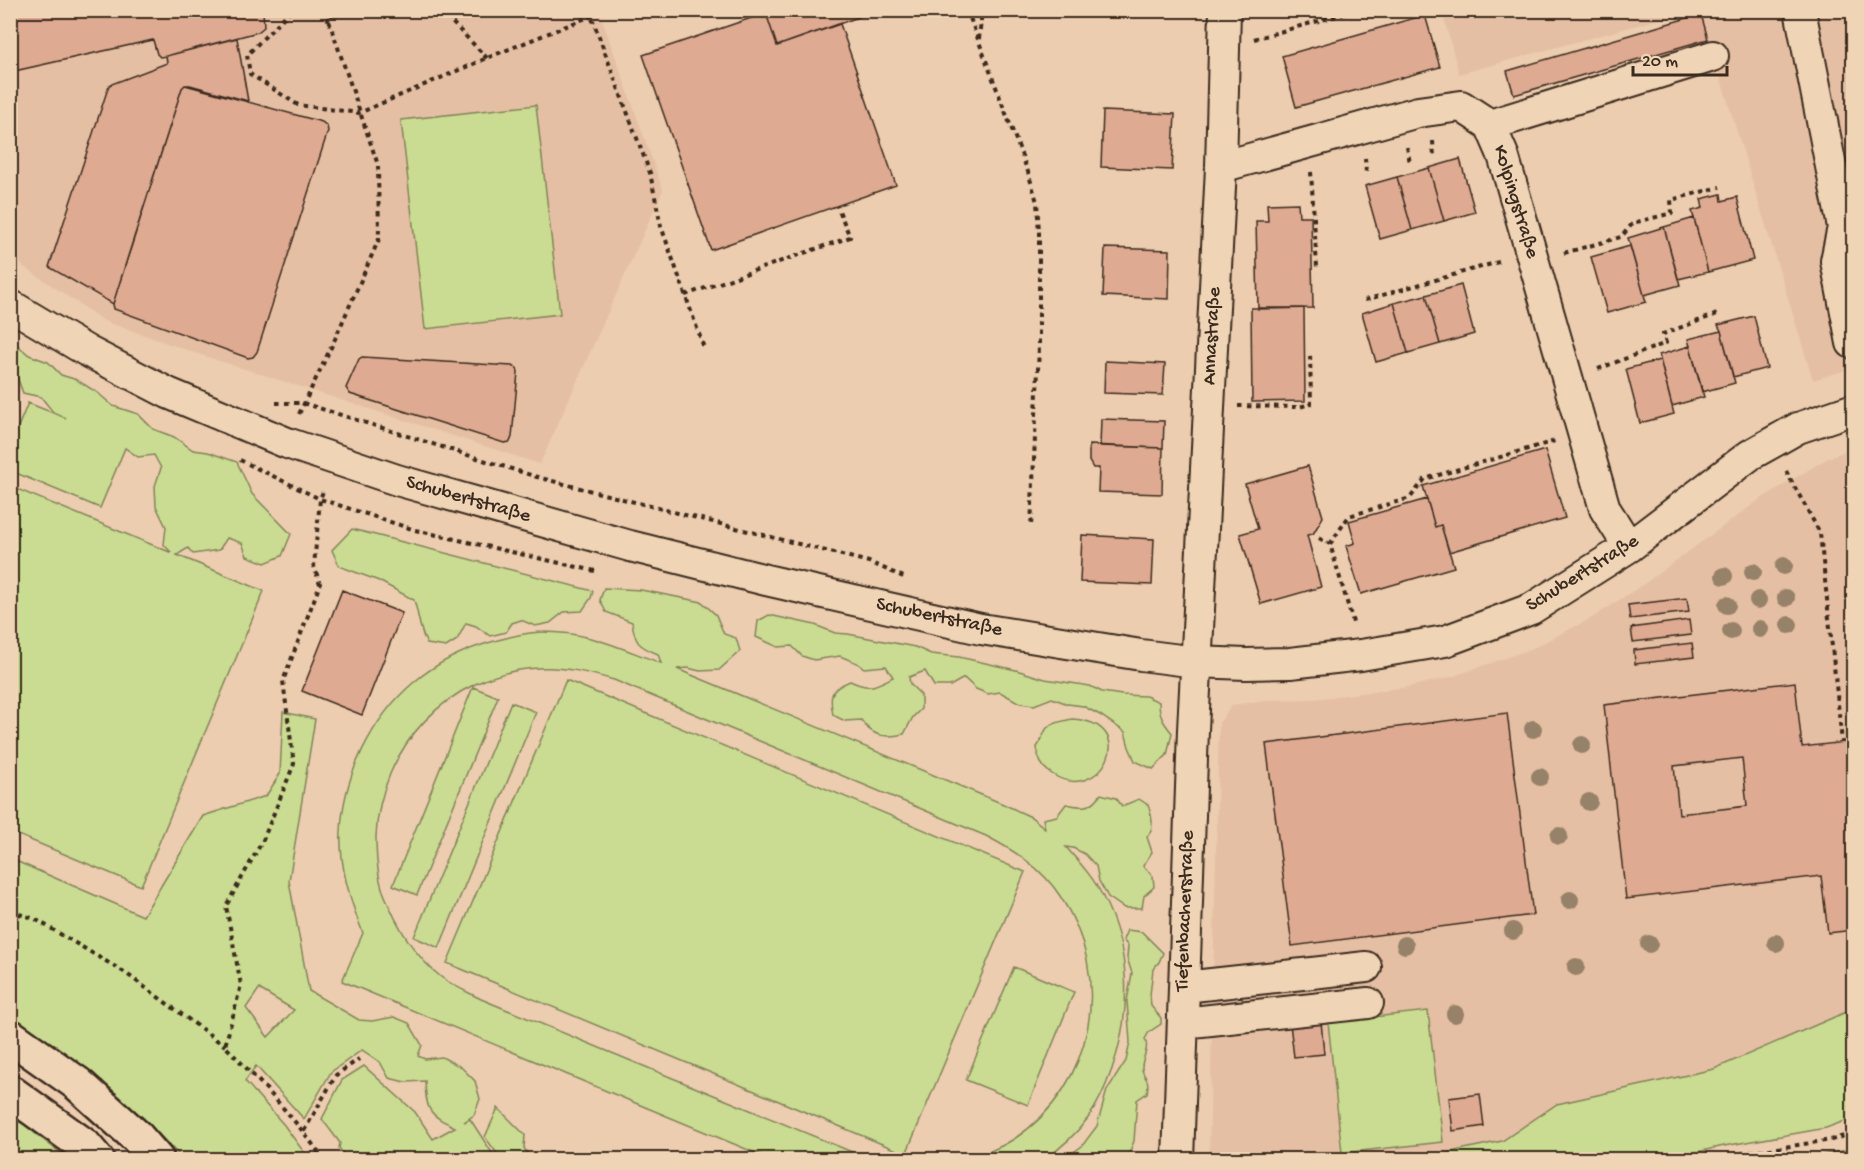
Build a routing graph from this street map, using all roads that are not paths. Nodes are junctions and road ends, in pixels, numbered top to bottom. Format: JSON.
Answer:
{"nodes":[{"id":1,"x":1225,"y":10,"type":"edge"},
{"id":2,"x":1800,"y":10,"type":"edge"},
{"id":3,"x":1713,"y":56,"type":"dead end"},
{"id":4,"x":1490,"y":125,"type":"junction"},
{"id":5,"x":1221,"y":167,"type":"junction"},
{"id":6,"x":10,"y":305,"type":"edge"},
{"id":7,"x":1852,"y":343,"type":"edge"},
{"id":8,"x":1854,"y":409,"type":"edge"},
{"id":9,"x":1629,"y":547,"type":"junction"},
{"id":10,"x":1196,"y":662,"type":"junction"},
{"id":11,"x":1366,"y":967,"type":"dead end"},
{"id":12,"x":1184,"y":987,"type":"junction"},
{"id":13,"x":1368,"y":1003,"type":"dead end"},
{"id":14,"x":1183,"y":1023,"type":"junction"},
{"id":15,"x":10,"y":1036,"type":"edge"},
{"id":16,"x":10,"y":1092,"type":"edge"},
{"id":17,"x":97,"y":1160,"type":"edge"},
{"id":18,"x":158,"y":1160,"type":"edge"},
{"id":19,"x":1178,"y":1160,"type":"edge"}],
"edges":[{"from":1,"to":5,"type":"street","name":"Annastraße"},
{"from":2,"to":7,"type":"street"},
{"from":3,"to":4,"type":"street"},
{"from":4,"to":5,"type":"street","name":"Kolpingstraße"},
{"from":4,"to":9,"type":"street","name":"Kolpingstraße"},
{"from":5,"to":10,"type":"street","name":"Annastraße"},
{"from":6,"to":10,"type":"street","name":"Schubertstraße"},
{"from":8,"to":9,"type":"street","name":"Schubertstraße"},
{"from":9,"to":10,"type":"street","name":"Schubertstraße"},
{"from":10,"to":12,"type":"street","name":"Tiefenbacherstraße"},
{"from":11,"to":12,"type":"street"},
{"from":12,"to":14,"type":"street","name":"Tiefenbacherstraße"},
{"from":13,"to":14,"type":"street"},
{"from":14,"to":19,"type":"street","name":"Tiefenbacherstraße"},
{"from":15,"to":18,"type":"highway"},
{"from":16,"to":17,"type":"highway"}]}
